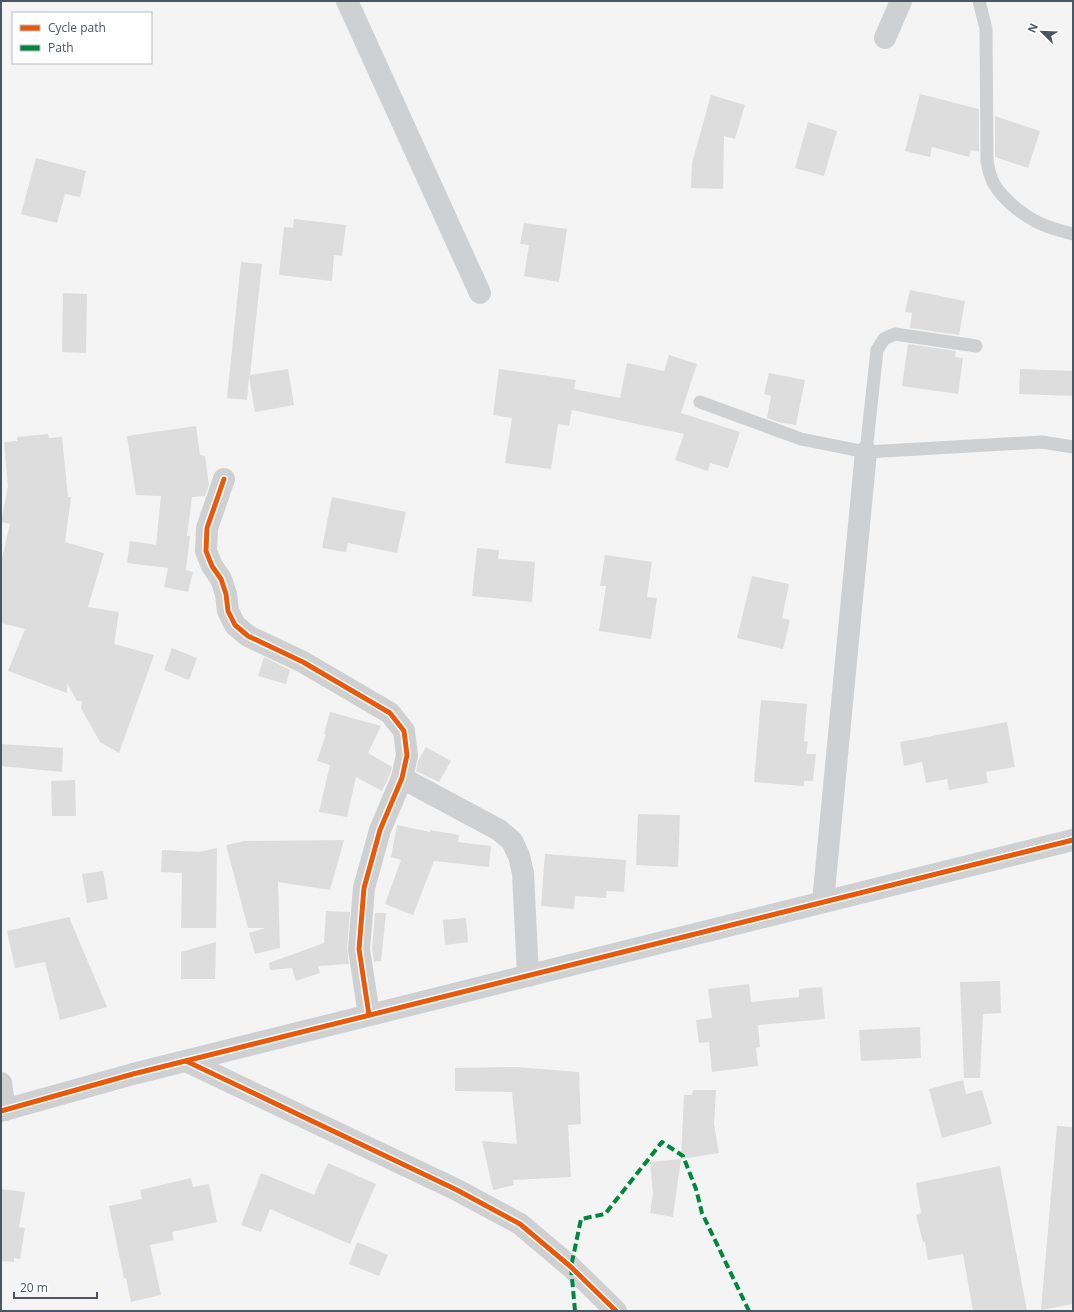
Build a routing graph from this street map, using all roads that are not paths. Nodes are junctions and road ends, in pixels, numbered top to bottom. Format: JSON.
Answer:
{"nodes":[{"id":1,"x":347,"y":1,"type":"edge"},
{"id":2,"x":901,"y":1,"type":"edge"},
{"id":3,"x":979,"y":1,"type":"edge"},
{"id":4,"x":885,"y":38,"type":"dead end"},
{"id":5,"x":1073,"y":234,"type":"edge"},
{"id":6,"x":480,"y":293,"type":"dead end"},
{"id":7,"x":976,"y":346,"type":"dead end"},
{"id":8,"x":700,"y":402,"type":"dead end"},
{"id":9,"x":1073,"y":448,"type":"edge"},
{"id":10,"x":866,"y":452,"type":"junction"},
{"id":11,"x":224,"y":479,"type":"dead end"},
{"id":12,"x":402,"y":778,"type":"junction"},
{"id":13,"x":1073,"y":840,"type":"edge"},
{"id":14,"x":823,"y":902,"type":"junction"},
{"id":15,"x":528,"y":976,"type":"junction"},
{"id":16,"x":369,"y":1015,"type":"junction"},
{"id":17,"x":186,"y":1061,"type":"junction"},
{"id":18,"x":1,"y":1083,"type":"edge"},
{"id":19,"x":3,"y":1111,"type":"edge"},
{"id":20,"x":616,"y":1311,"type":"edge"}],
"edges":[{"from":1,"to":6,"type":"street"},
{"from":2,"to":4,"type":"street"},
{"from":3,"to":5,"type":"lane"},
{"from":7,"to":10,"type":"lane"},
{"from":8,"to":10,"type":"lane"},
{"from":9,"to":10,"type":"lane"},
{"from":10,"to":14,"type":"street"},
{"from":11,"to":12,"type":"street"},
{"from":12,"to":15,"type":"street"},
{"from":12,"to":16,"type":"street"},
{"from":13,"to":14,"type":"street"},
{"from":14,"to":15,"type":"street"},
{"from":15,"to":16,"type":"street"},
{"from":16,"to":17,"type":"street"},
{"from":17,"to":19,"type":"street"},
{"from":17,"to":20,"type":"street"},
{"from":18,"to":19,"type":"street"}]}
